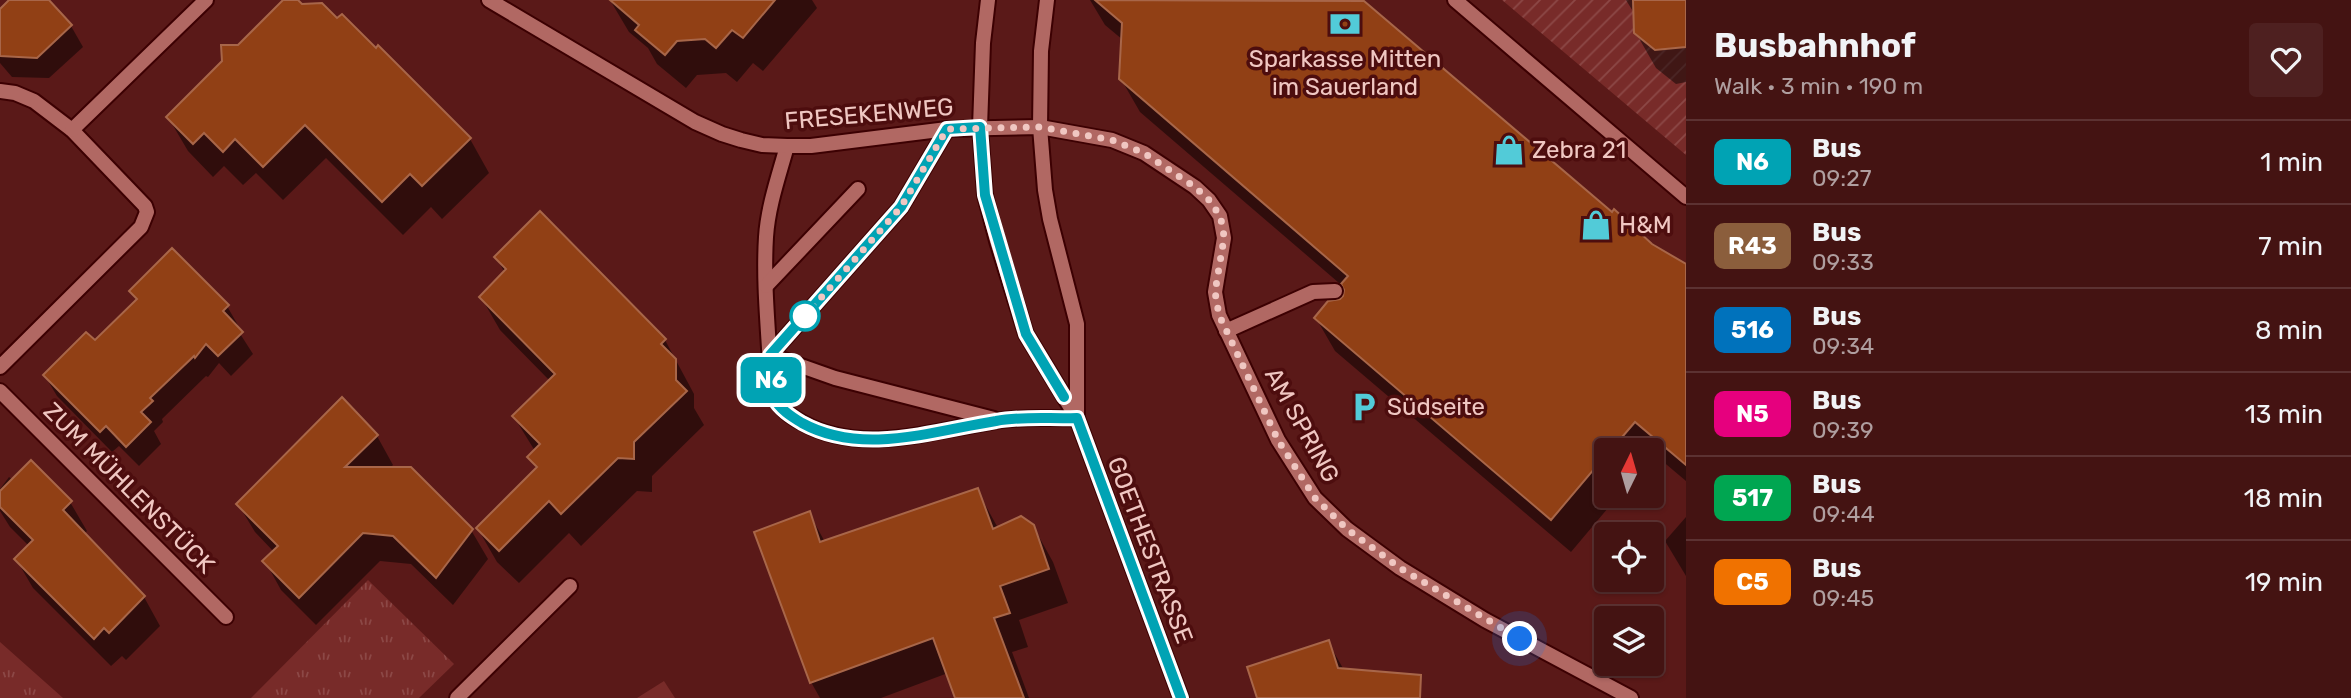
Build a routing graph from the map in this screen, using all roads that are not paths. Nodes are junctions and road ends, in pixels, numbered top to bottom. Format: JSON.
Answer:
{"nodes":[{"id":1,"x":206,"y":0,"type":"edge"},
{"id":2,"x":489,"y":0,"type":"edge"},
{"id":3,"x":988,"y":0,"type":"edge"},
{"id":4,"x":1047,"y":0,"type":"edge"},
{"id":5,"x":1455,"y":0,"type":"edge"},
{"id":6,"x":0,"y":92,"type":"edge"},
{"id":7,"x":980,"y":127,"type":"junction"},
{"id":8,"x":1040,"y":127,"type":"junction"},
{"id":9,"x":947,"y":129,"type":"junction"},
{"id":10,"x":72,"y":130,"type":"junction"},
{"id":11,"x":787,"y":146,"type":"junction"},
{"id":12,"x":858,"y":189,"type":"dead end"},
{"id":13,"x":1686,"y":197,"type":"edge"},
{"id":14,"x":766,"y":286,"type":"junction"},
{"id":15,"x":1335,"y":291,"type":"dead end"},
{"id":16,"x":1226,"y":331,"type":"junction"},
{"id":17,"x":770,"y":355,"type":"junction"},
{"id":18,"x":0,"y":368,"type":"edge"},
{"id":19,"x":0,"y":391,"type":"edge"},
{"id":20,"x":1077,"y":418,"type":"junction"},
{"id":21,"x":999,"y":420,"type":"junction"},
{"id":22,"x":570,"y":586,"type":"dead end"},
{"id":23,"x":226,"y":617,"type":"dead end"},
{"id":24,"x":457,"y":698,"type":"edge"},
{"id":25,"x":1181,"y":698,"type":"edge"},
{"id":26,"x":1631,"y":698,"type":"edge"}],
"edges":[{"from":1,"to":10,"type":"street"},
{"from":2,"to":11,"type":"street","name":"FRESEKENWEG"},
{"from":3,"to":7,"type":"street","name":"GOETHESTRASSE"},
{"from":4,"to":8,"type":"street","name":"GOETHESTRASSE"},
{"from":5,"to":13,"type":"street"},
{"from":6,"to":10,"type":"street"},
{"from":7,"to":8,"type":"street","name":"FRESEKENWEG"},
{"from":7,"to":9,"type":"street","name":"FRESEKENWEG"},
{"from":7,"to":20,"type":"street","name":"GOETHESTRASSE"},
{"from":8,"to":16,"type":"street","name":"AM SPRING"},
{"from":8,"to":20,"type":"street","name":"GOETHESTRASSE"},
{"from":9,"to":11,"type":"street","name":"FRESEKENWEG"},
{"from":9,"to":17,"type":"street"},
{"from":10,"to":18,"type":"street"},
{"from":11,"to":14,"type":"street"},
{"from":12,"to":14,"type":"street"},
{"from":14,"to":17,"type":"street"},
{"from":15,"to":16,"type":"street"},
{"from":16,"to":26,"type":"street","name":"AM SPRING"},
{"from":17,"to":21,"type":"street"},
{"from":17,"to":21,"type":"street"},
{"from":19,"to":23,"type":"street","name":"ZUM MÜHLENSTÜCK"},
{"from":20,"to":21,"type":"street"},
{"from":20,"to":25,"type":"street","name":"GOETHESTRASSE"},
{"from":22,"to":24,"type":"street"}]}
